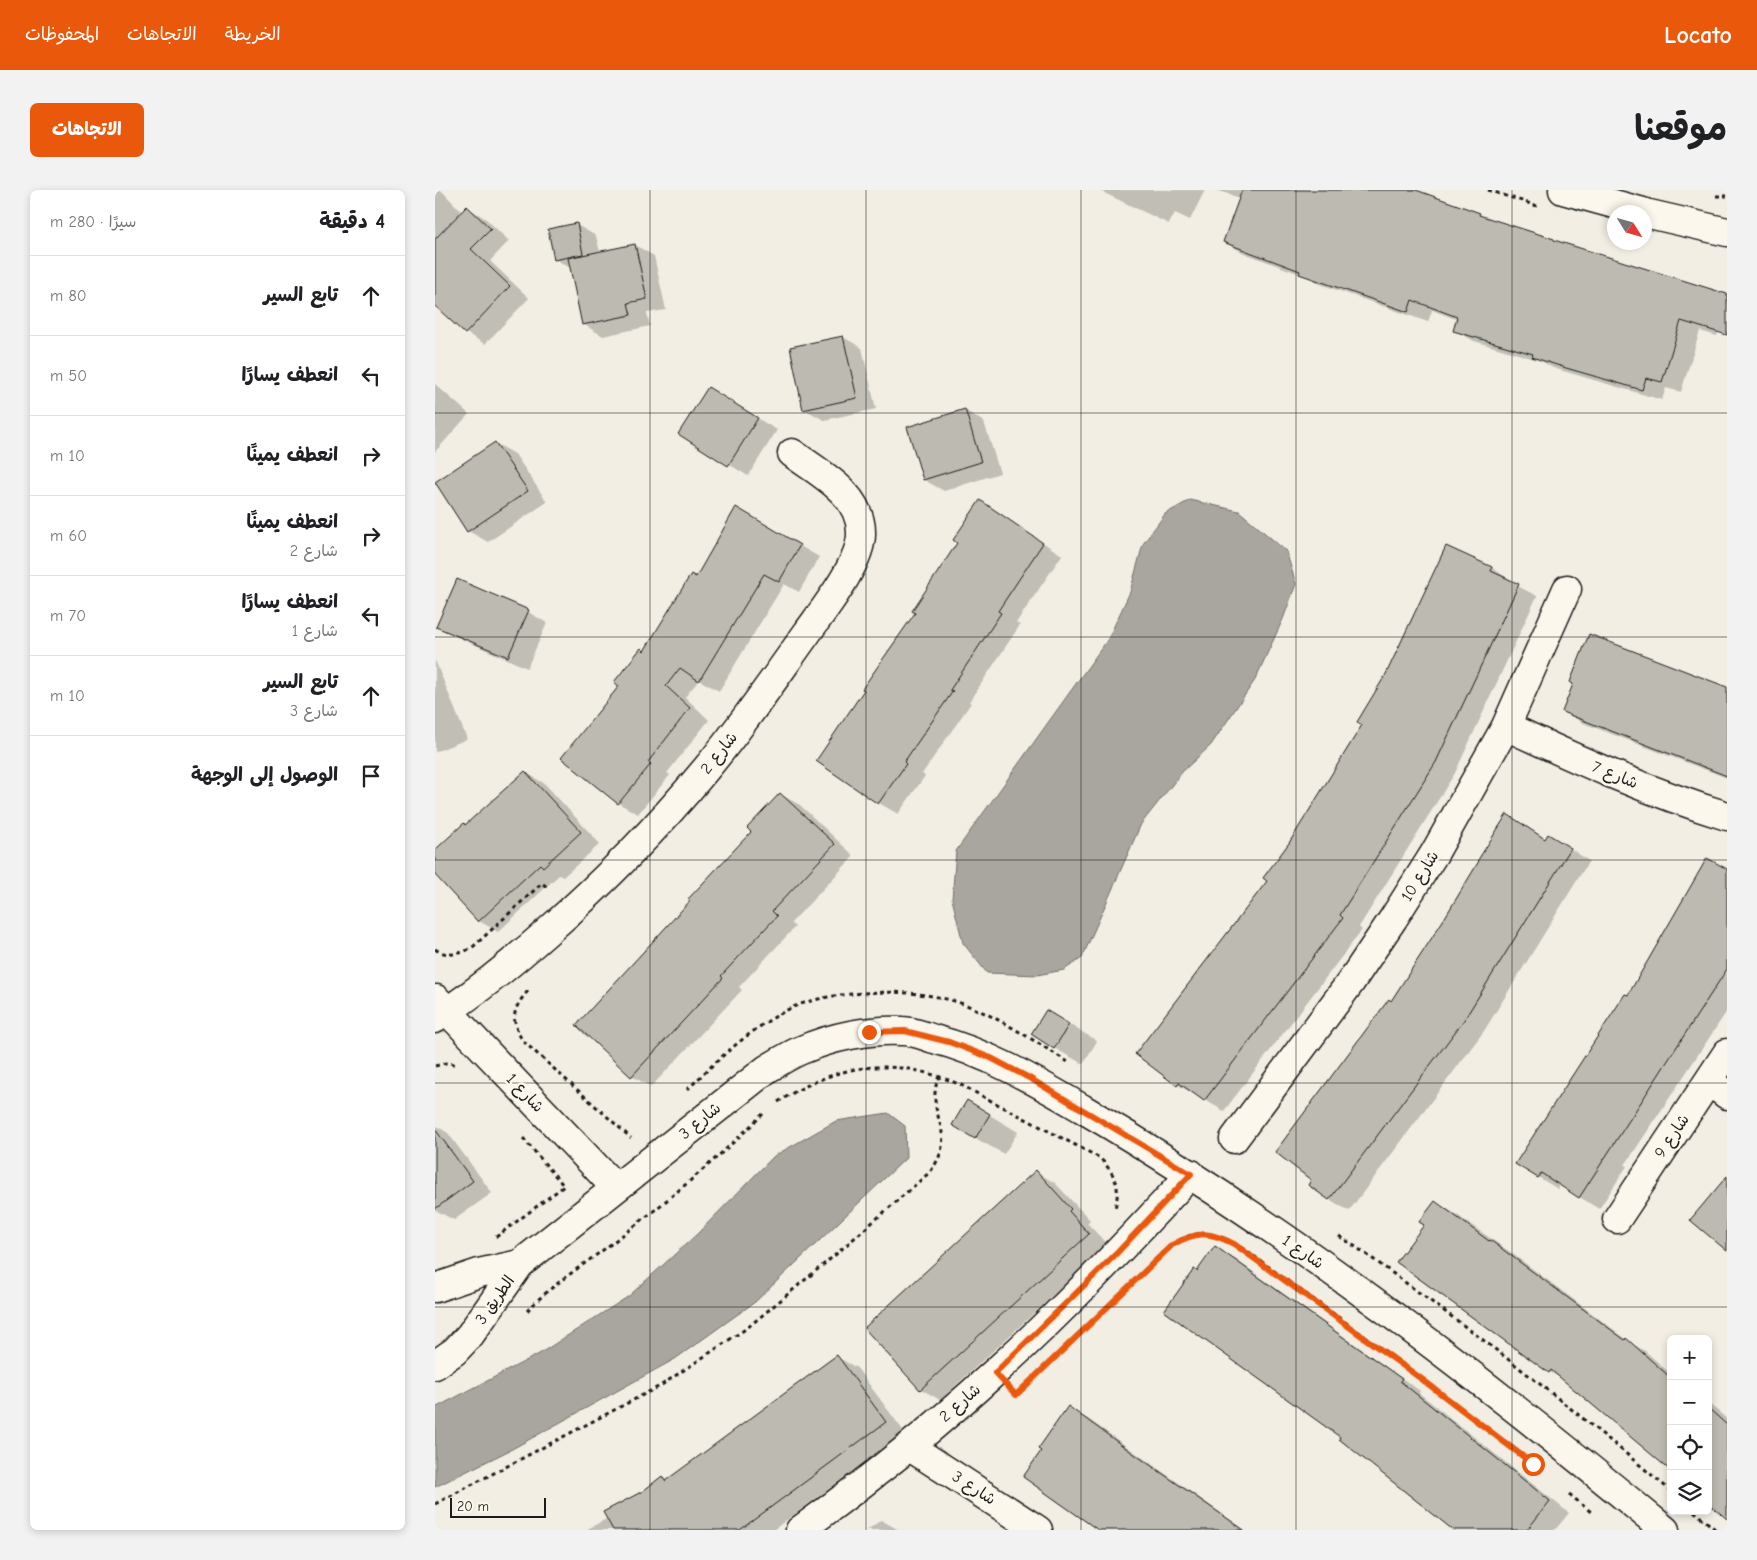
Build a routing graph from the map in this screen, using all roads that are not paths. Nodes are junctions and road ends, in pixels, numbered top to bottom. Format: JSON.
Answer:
{"nodes":[{"id":1,"x":1563,"y":190,"type":"edge"},
{"id":2,"x":1616,"y":205,"type":"edge"},
{"id":3,"x":1652,"y":215,"type":"edge"},
{"id":4,"x":1727,"y":232,"type":"edge"},
{"id":5,"x":792,"y":453,"type":"dead end"},
{"id":6,"x":1567,"y":589,"type":"dead end"},
{"id":7,"x":1506,"y":726,"type":"junction"},
{"id":8,"x":1727,"y":816,"type":"edge"},
{"id":9,"x":439,"y":1009,"type":"edge"},
{"id":10,"x":905,"y":1031,"type":"joint"},
{"id":11,"x":1727,"y":1053,"type":"edge"},
{"id":12,"x":1718,"y":1088,"type":"edge"},
{"id":13,"x":1234,"y":1139,"type":"dead end"},
{"id":14,"x":1191,"y":1174,"type":"junction"},
{"id":15,"x":616,"y":1188,"type":"junction"},
{"id":16,"x":1617,"y":1219,"type":"dead end"},
{"id":17,"x":520,"y":1264,"type":"junction"},
{"id":18,"x":435,"y":1288,"type":"edge"},
{"id":19,"x":470,"y":1335,"type":"junction"},
{"id":20,"x":435,"y":1345,"type":"edge"},
{"id":21,"x":435,"y":1365,"type":"edge"},
{"id":22,"x":910,"y":1447,"type":"junction"},
{"id":23,"x":800,"y":1530,"type":"edge"},
{"id":24,"x":1038,"y":1530,"type":"edge"},
{"id":25,"x":1665,"y":1530,"type":"edge"}],
"edges":[{"from":1,"to":2,"type":"street"},
{"from":3,"to":4,"type":"street"},
{"from":5,"to":9,"type":"street","name":"شارع 2"},
{"from":6,"to":7,"type":"street","name":"شارع 10"},
{"from":7,"to":8,"type":"street","name":"شارع 7"},
{"from":7,"to":13,"type":"street","name":"شارع 10"},
{"from":9,"to":15,"type":"street","name":"شارع 1"},
{"from":10,"to":14,"type":"street","name":"شارع 1"},
{"from":10,"to":15,"type":"street","name":"شارع 3"},
{"from":11,"to":12,"type":"street","name":"شارع 9"},
{"from":12,"to":16,"type":"street","name":"شارع 9"},
{"from":14,"to":22,"type":"street","name":"شارع 2"},
{"from":14,"to":25,"type":"street","name":"شارع 1"},
{"from":15,"to":17,"type":"street","name":"شارع 3"},
{"from":17,"to":18,"type":"street","name":"3 الطريق"},
{"from":17,"to":19,"type":"street","name":"3 الطريق"},
{"from":19,"to":20,"type":"street","name":"3 الطريق"},
{"from":19,"to":21,"type":"street","name":"3 الطريق"},
{"from":22,"to":23,"type":"street","name":"شارع 2"},
{"from":22,"to":24,"type":"street","name":"شارع 3"}]}
